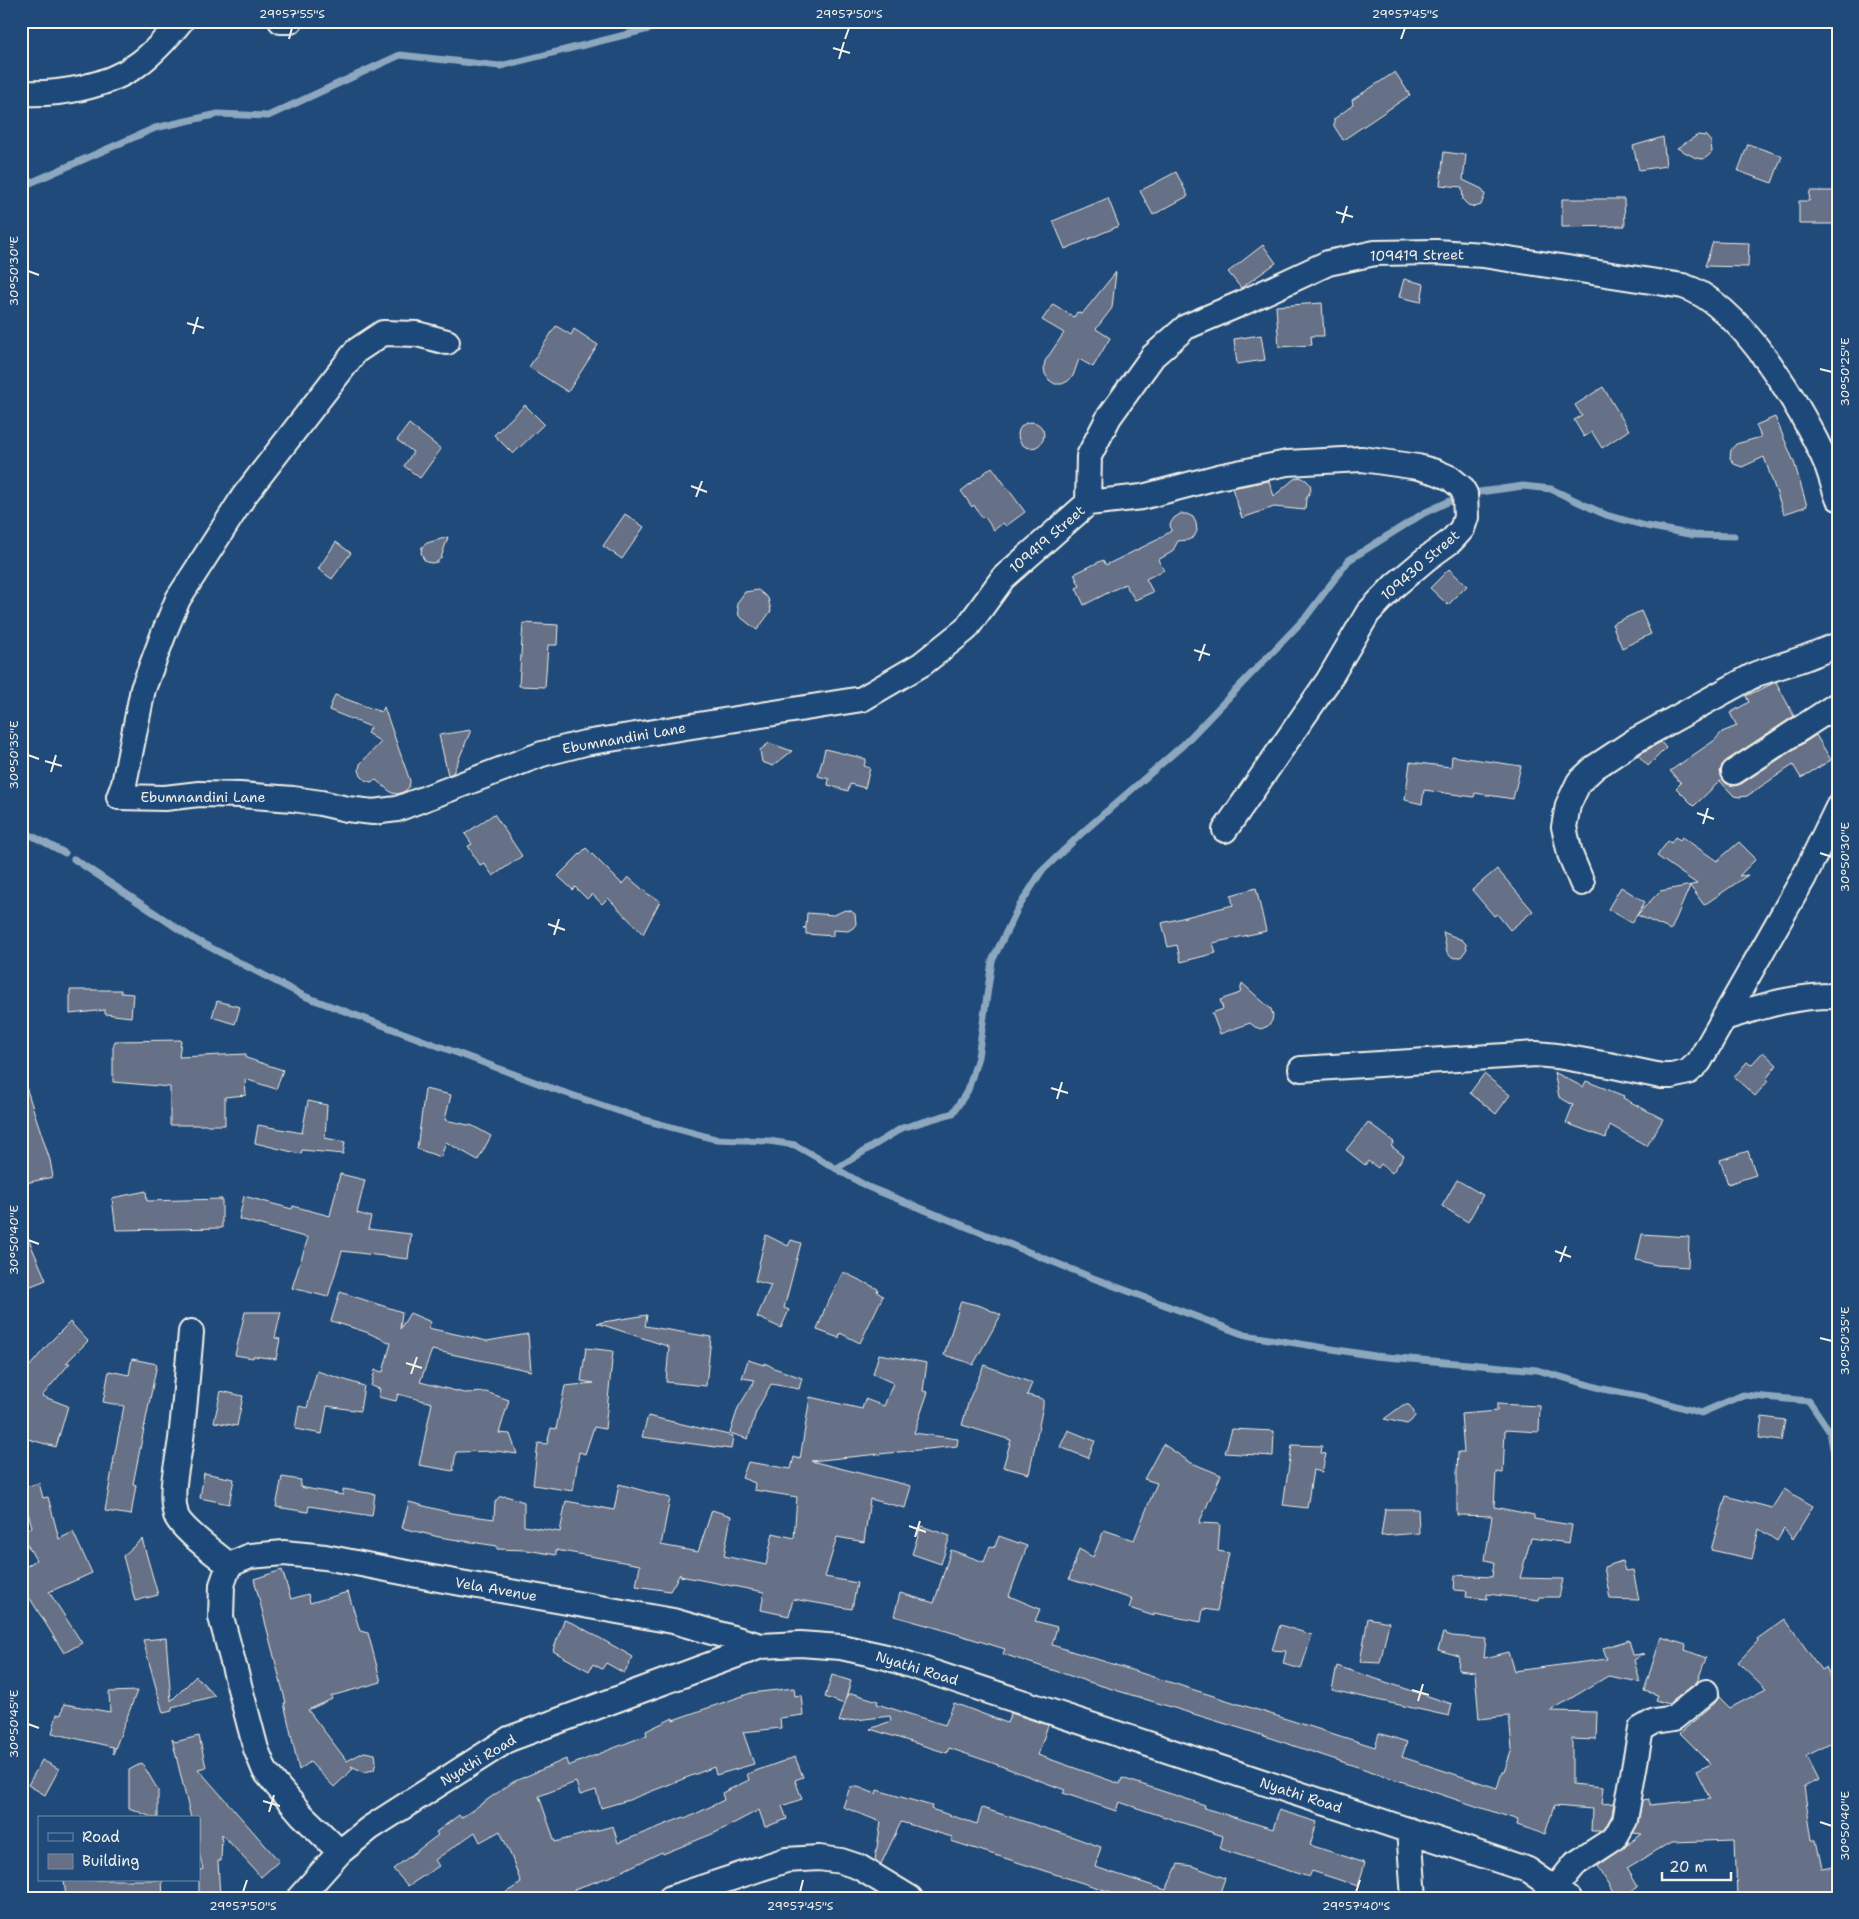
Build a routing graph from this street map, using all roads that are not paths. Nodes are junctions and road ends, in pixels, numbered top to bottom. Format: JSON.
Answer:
{"nodes":[{"id":1,"x":181,"y":21,"type":"edge"},
{"id":2,"x":281,"y":21,"type":"edge"},
{"id":3,"x":290,"y":21,"type":"edge"},
{"id":4,"x":21,"y":93,"type":"edge"},
{"id":5,"x":447,"y":342,"type":"dead end"},
{"id":6,"x":1838,"y":498,"type":"edge"},
{"id":7,"x":1088,"y":503,"type":"junction"},
{"id":8,"x":1003,"y":578,"type":"joint"},
{"id":9,"x":1838,"y":645,"type":"edge"},
{"id":10,"x":1838,"y":704,"type":"edge"},
{"id":11,"x":1734,"y":772,"type":"dead end"},
{"id":12,"x":1838,"y":808,"type":"edge"},
{"id":13,"x":1225,"y":830,"type":"dead end"},
{"id":14,"x":1582,"y":883,"type":"dead end"},
{"id":15,"x":1838,"y":996,"type":"edge"},
{"id":16,"x":1724,"y":1018,"type":"junction"},
{"id":17,"x":1302,"y":1069,"type":"dead end"},
{"id":18,"x":191,"y":1332,"type":"dead end"},
{"id":19,"x":229,"y":1565,"type":"junction"},
{"id":20,"x":761,"y":1646,"type":"junction"},
{"id":21,"x":1706,"y":1692,"type":"dead end"},
{"id":22,"x":1409,"y":1830,"type":"junction"},
{"id":23,"x":340,"y":1852,"type":"junction"},
{"id":24,"x":1562,"y":1893,"type":"edge"},
{"id":25,"x":299,"y":1898,"type":"edge"},
{"id":26,"x":671,"y":1898,"type":"edge"},
{"id":27,"x":910,"y":1898,"type":"edge"},
{"id":28,"x":1414,"y":1898,"type":"edge"}],
"edges":[{"from":1,"to":4,"type":"street"},
{"from":2,"to":3,"type":"street"},
{"from":5,"to":8,"type":"street","name":"Ebumnandini Lane"},
{"from":6,"to":7,"type":"street","name":"109419 Street"},
{"from":7,"to":8,"type":"street","name":"109419 Street"},
{"from":7,"to":13,"type":"street","name":"109430 Street"},
{"from":9,"to":14,"type":"street"},
{"from":10,"to":11,"type":"street"},
{"from":12,"to":16,"type":"street"},
{"from":15,"to":16,"type":"street"},
{"from":16,"to":17,"type":"street"},
{"from":18,"to":19,"type":"street"},
{"from":19,"to":20,"type":"street","name":"Vela Avenue"},
{"from":19,"to":23,"type":"street"},
{"from":20,"to":22,"type":"street","name":"Nyathi Road"},
{"from":20,"to":23,"type":"street","name":"Nyathi Road"},
{"from":21,"to":24,"type":"street"},
{"from":22,"to":24,"type":"street","name":"Nyathi Road"},
{"from":22,"to":28,"type":"street"},
{"from":23,"to":25,"type":"street","name":"Nyathi Road"},
{"from":26,"to":27,"type":"street"}]}
